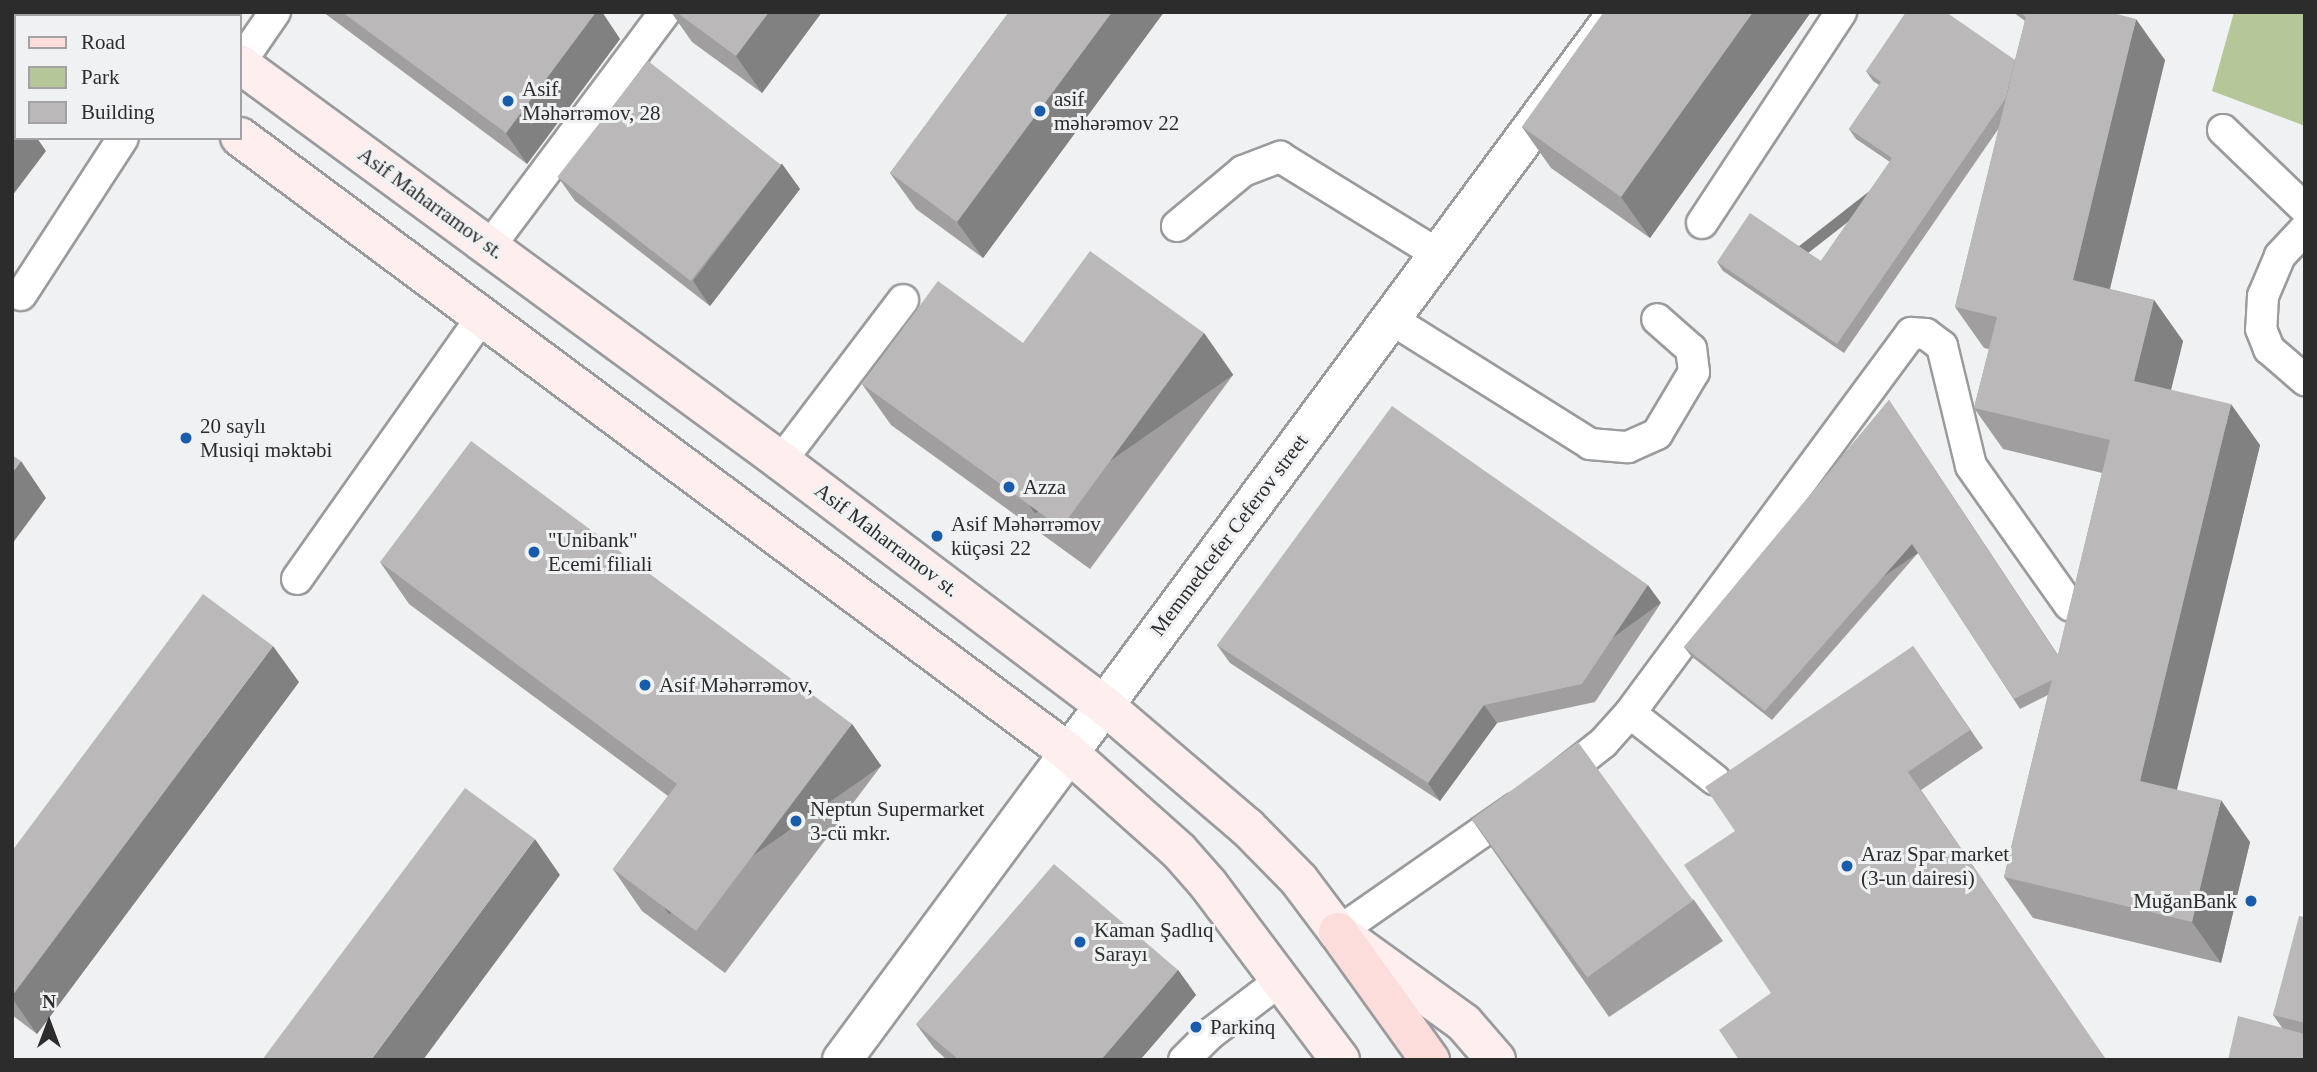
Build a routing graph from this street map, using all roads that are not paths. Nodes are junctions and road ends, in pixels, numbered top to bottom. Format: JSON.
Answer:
{"nodes":[{"id":1,"x":275,"y":12,"type":"edge"},
{"id":2,"x":665,"y":12,"type":"edge"},
{"id":3,"x":1618,"y":12,"type":"edge"},
{"id":4,"x":1841,"y":12,"type":"edge"},
{"id":5,"x":242,"y":61,"type":"edge"},
{"id":6,"x":242,"y":65,"type":"edge"},
{"id":7,"x":2222,"y":130,"type":"dead end"},
{"id":8,"x":242,"y":138,"type":"edge"},
{"id":9,"x":122,"y":140,"type":"edge"},
{"id":10,"x":2305,"y":209,"type":"edge"},
{"id":11,"x":1702,"y":223,"type":"dead end"},
{"id":12,"x":1177,"y":226,"type":"dead end"},
{"id":13,"x":2305,"y":229,"type":"edge"},
{"id":14,"x":490,"y":246,"type":"junction"},
{"id":15,"x":1439,"y":255,"type":"junction"},
{"id":16,"x":21,"y":295,"type":"dead end"},
{"id":17,"x":903,"y":300,"type":"dead end"},
{"id":18,"x":482,"y":317,"type":"junction"},
{"id":19,"x":1657,"y":319,"type":"dead end"},
{"id":20,"x":1391,"y":320,"type":"junction"},
{"id":21,"x":2305,"y":380,"type":"edge"},
{"id":22,"x":782,"y":461,"type":"junction"},
{"id":23,"x":297,"y":579,"type":"dead end"},
{"id":24,"x":2070,"y":606,"type":"edge"},
{"id":25,"x":1104,"y":705,"type":"junction"},
{"id":26,"x":1630,"y":713,"type":"junction"},
{"id":27,"x":1069,"y":753,"type":"junction"},
{"id":28,"x":1715,"y":780,"type":"edge"},
{"id":29,"x":1338,"y":932,"type":"junction"},
{"id":30,"x":1281,"y":980,"type":"junction"},
{"id":31,"x":1193,"y":1056,"type":"edge"},
{"id":32,"x":842,"y":1060,"type":"edge"},
{"id":33,"x":1340,"y":1060,"type":"edge"},
{"id":34,"x":1430,"y":1060,"type":"edge"},
{"id":35,"x":1496,"y":1060,"type":"edge"}],
"edges":[{"from":1,"to":5,"type":"lane"},
{"from":2,"to":14,"type":"lane"},
{"from":3,"to":15,"type":"street","name":"Memmedcefer Cefеrov street"},
{"from":4,"to":11,"type":"lane"},
{"from":6,"to":14,"type":"main road","name":"Asif Maharramov st."},
{"from":7,"to":10,"type":"lane"},
{"from":8,"to":18,"type":"main road"},
{"from":9,"to":16,"type":"lane"},
{"from":12,"to":15,"type":"lane"},
{"from":13,"to":21,"type":"lane"},
{"from":14,"to":22,"type":"main road","name":"Asif Maharramov st."},
{"from":15,"to":20,"type":"street","name":"Memmedcefer Cefеrov street"},
{"from":17,"to":22,"type":"lane"},
{"from":18,"to":23,"type":"lane"},
{"from":18,"to":27,"type":"main road"},
{"from":19,"to":20,"type":"lane"},
{"from":20,"to":25,"type":"street","name":"Memmedcefer Cefеrov street"},
{"from":22,"to":25,"type":"main road","name":"Asif Maharramov st."},
{"from":24,"to":26,"type":"lane"},
{"from":25,"to":27,"type":"street","name":"Memmedcefer Cefеrov street"},
{"from":25,"to":29,"type":"main road","name":"Asif Maharramov st."},
{"from":26,"to":28,"type":"lane"},
{"from":26,"to":29,"type":"lane"},
{"from":27,"to":30,"type":"main road"},
{"from":27,"to":32,"type":"street","name":"Memmedcefer Cefеrov street"},
{"from":29,"to":34,"type":"main road"},
{"from":29,"to":35,"type":"main road","name":"Asif Maharramov st."},
{"from":30,"to":31,"type":"lane"},
{"from":30,"to":33,"type":"main road"}]}
